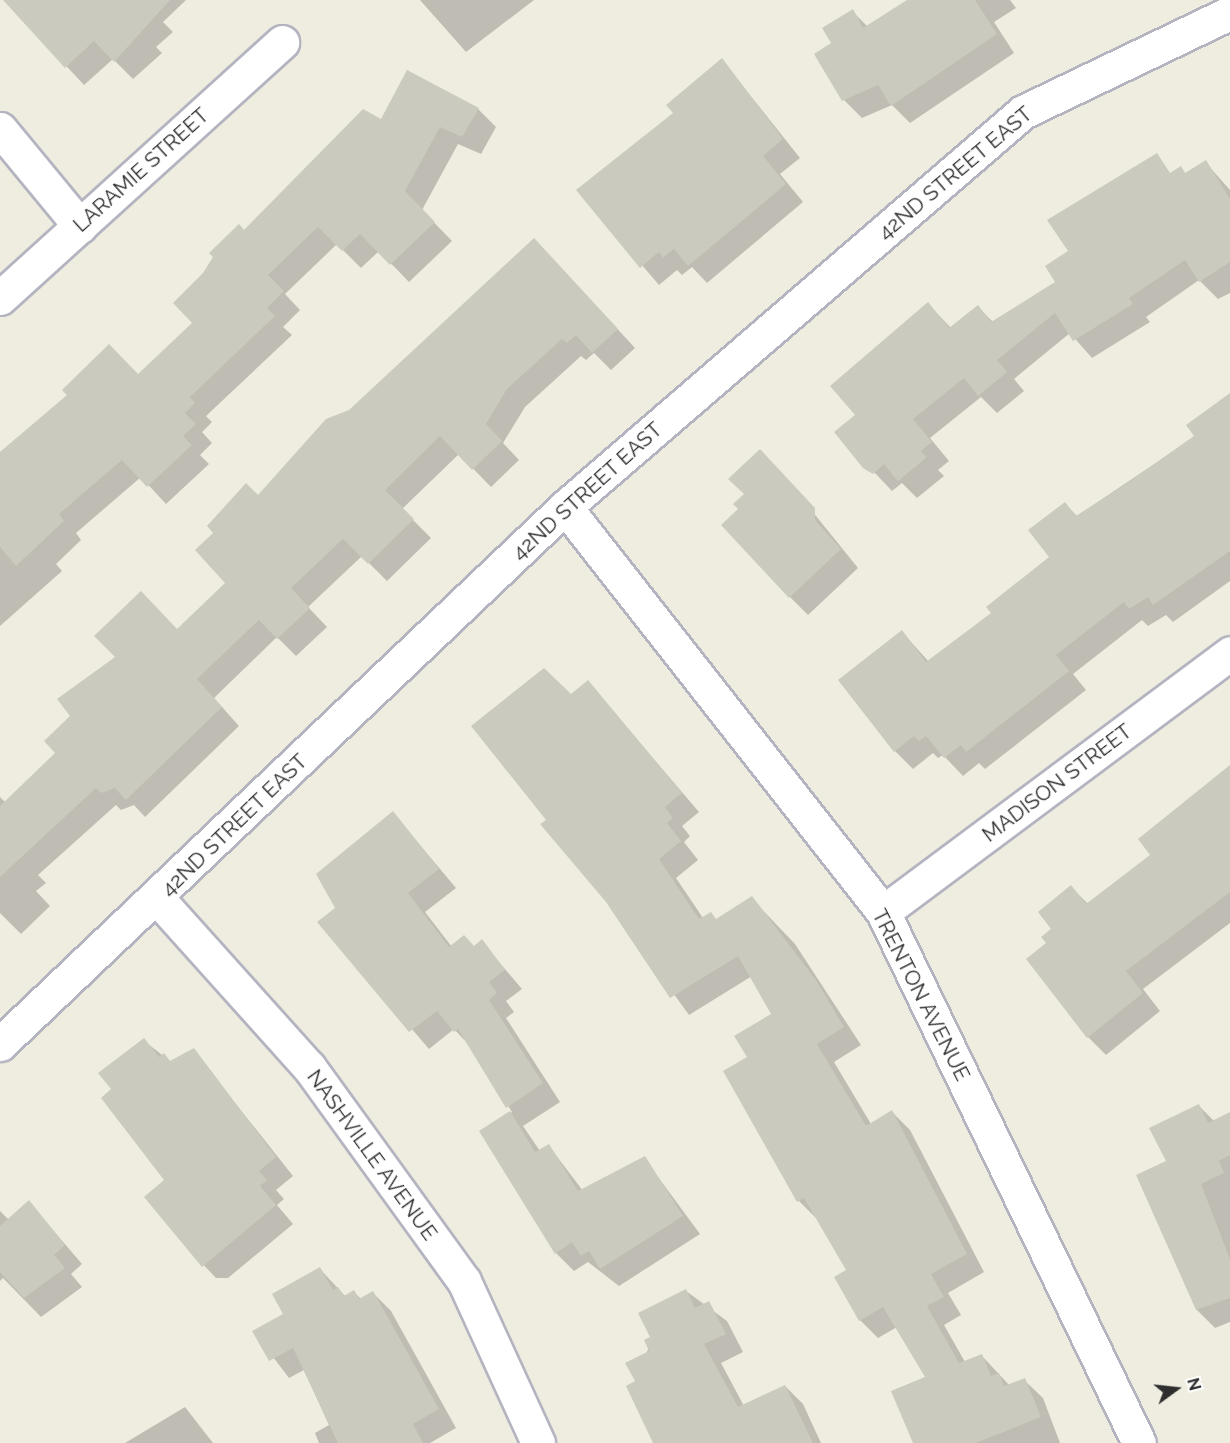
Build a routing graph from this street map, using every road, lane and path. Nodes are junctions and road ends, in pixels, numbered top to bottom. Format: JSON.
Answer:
{"nodes":[{"id":1,"x":1230,"y":14,"type":"edge"},
{"id":2,"x":282,"y":42,"type":"dead end"},
{"id":3,"x":0,"y":129,"type":"edge"},
{"id":4,"x":80,"y":226,"type":"junction"},
{"id":5,"x":0,"y":298,"type":"edge"},
{"id":6,"x":565,"y":507,"type":"junction"},
{"id":7,"x":1230,"y":653,"type":"edge"},
{"id":8,"x":158,"y":899,"type":"junction"},
{"id":9,"x":883,"y":912,"type":"junction"},
{"id":10,"x":0,"y":1044,"type":"edge"},
{"id":11,"x":538,"y":1443,"type":"edge"},
{"id":12,"x":1139,"y":1443,"type":"edge"}],
"edges":[{"from":1,"to":6,"type":"street","name":"42ND STREET EAST"},
{"from":2,"to":4,"type":"street","name":"LARAMIE STREET"},
{"from":3,"to":4,"type":"street"},
{"from":4,"to":5,"type":"street","name":"LARAMIE STREET"},
{"from":6,"to":8,"type":"street","name":"42ND STREET EAST"},
{"from":6,"to":9,"type":"street","name":"TRENTON AVENUE"},
{"from":7,"to":9,"type":"street","name":"MADISON STREET"},
{"from":8,"to":10,"type":"street","name":"42ND STREET EAST"},
{"from":8,"to":11,"type":"street","name":"NASHVILLE AVENUE"},
{"from":9,"to":12,"type":"street","name":"TRENTON AVENUE"}]}
